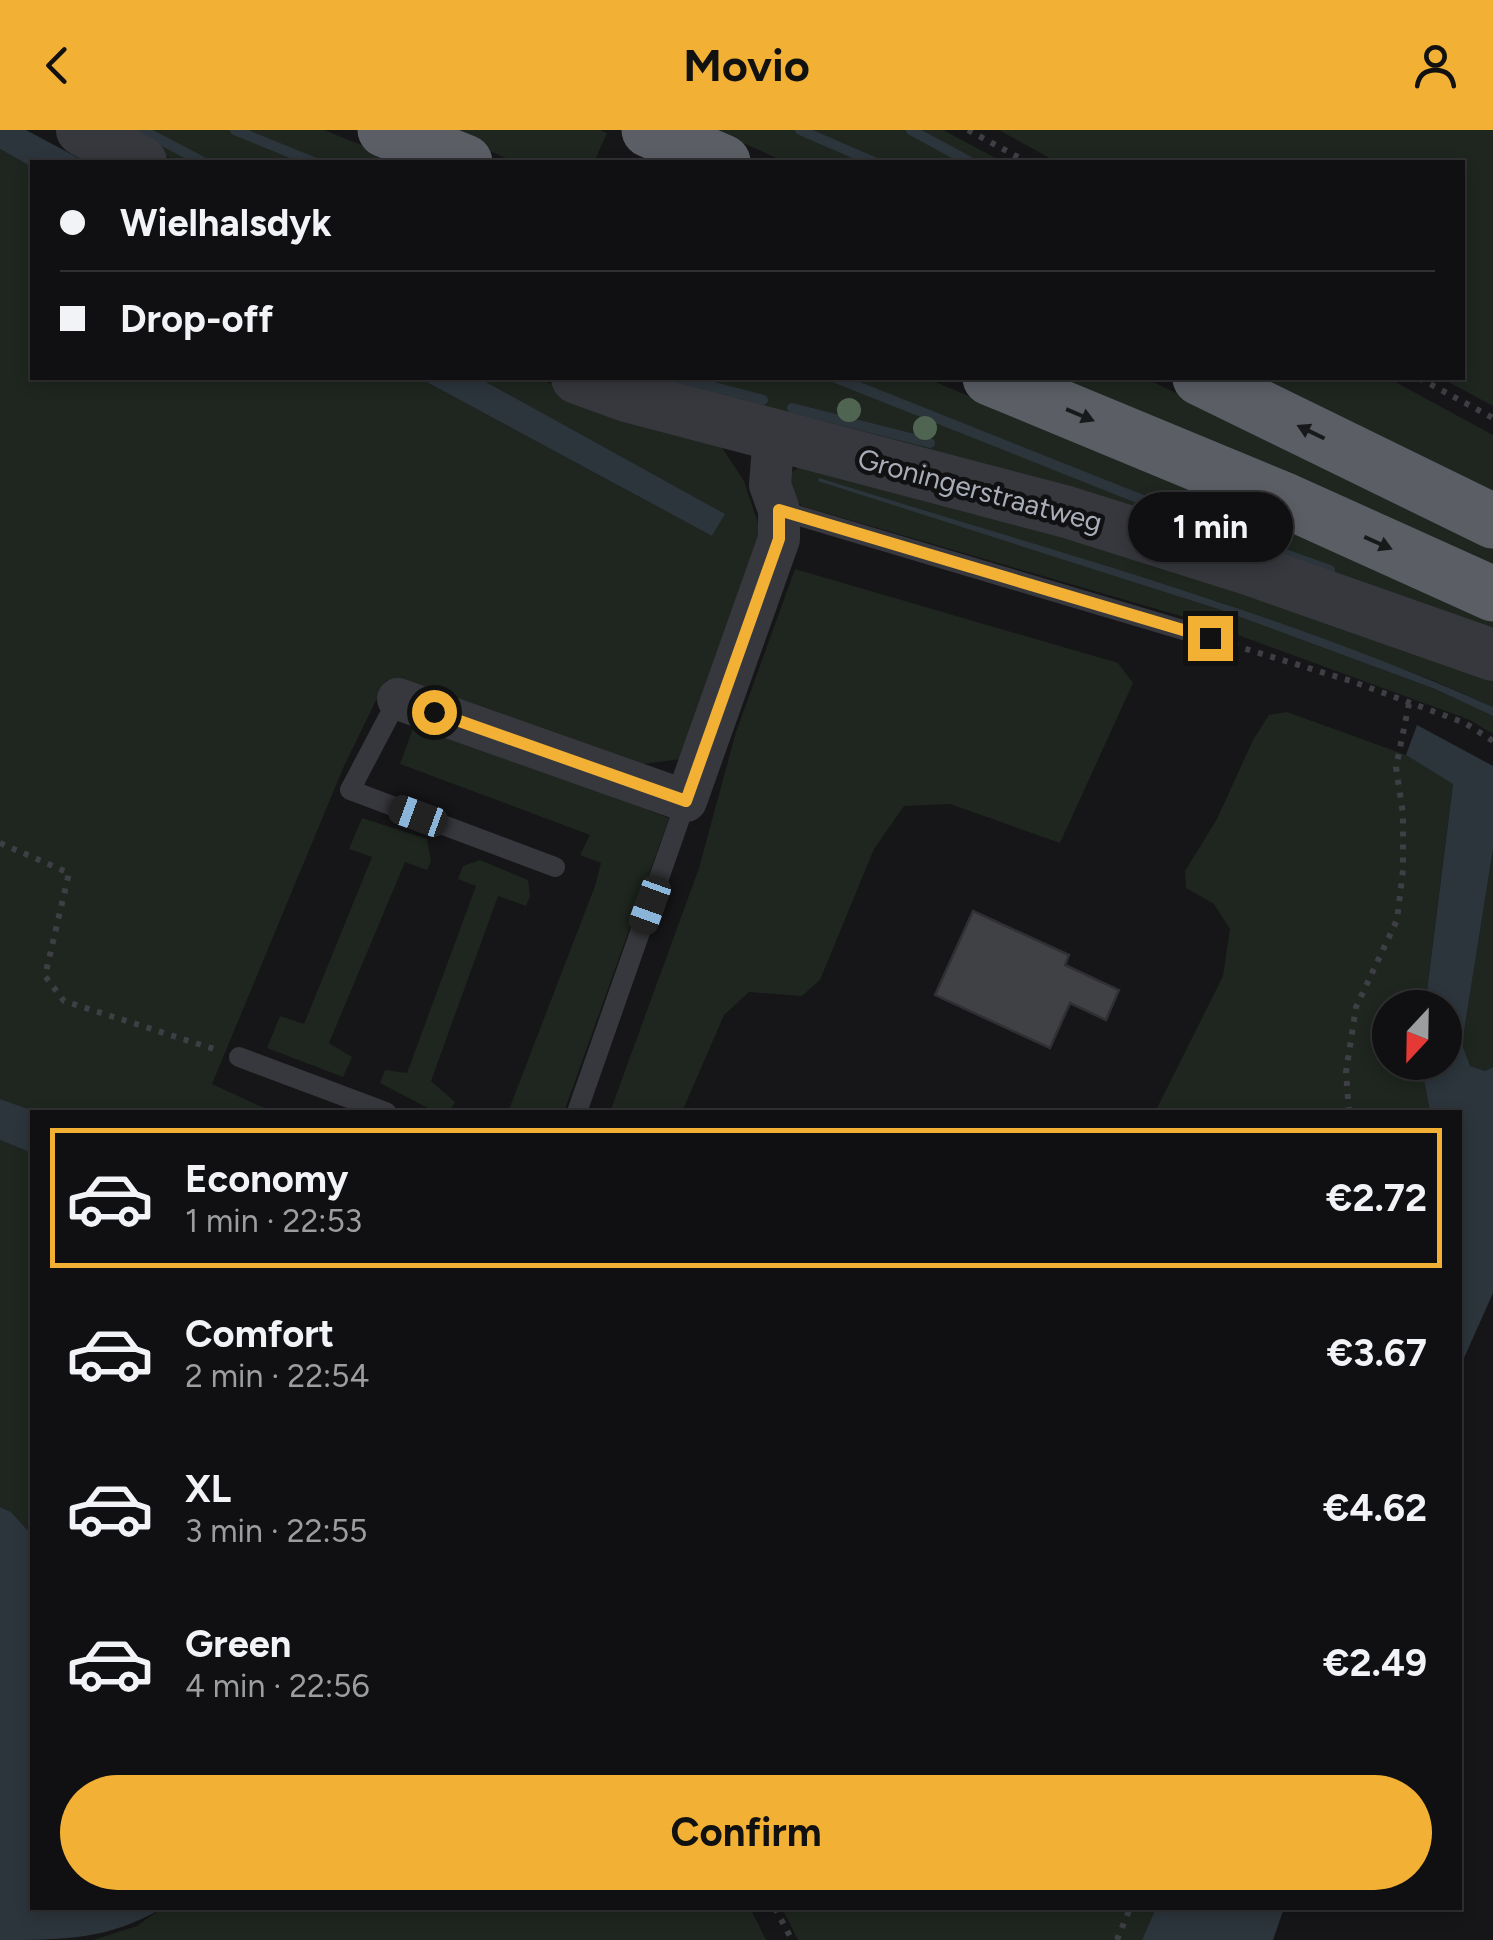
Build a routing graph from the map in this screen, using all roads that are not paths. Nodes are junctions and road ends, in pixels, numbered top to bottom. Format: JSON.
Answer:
{"nodes":[{"id":1,"x":82,"y":130,"type":"edge"},
{"id":2,"x":385,"y":130,"type":"edge"},
{"id":3,"x":650,"y":130,"type":"edge"},
{"id":4,"x":138,"y":160,"type":"edge"},
{"id":5,"x":460,"y":160,"type":"edge"},
{"id":6,"x":719,"y":160,"type":"edge"},
{"id":7,"x":583,"y":380,"type":"edge"},
{"id":8,"x":995,"y":380,"type":"edge"},
{"id":9,"x":1204,"y":380,"type":"edge"},
{"id":10,"x":774,"y":434,"type":"junction"},
{"id":11,"x":779,"y":510,"type":"junction"},
{"id":12,"x":1493,"y":521,"type":"edge"},
{"id":13,"x":1493,"y":594,"type":"edge"},
{"id":14,"x":1210,"y":638,"type":"road end"},
{"id":15,"x":1493,"y":655,"type":"edge"},
{"id":16,"x":398,"y":699,"type":"joint"},
{"id":17,"x":686,"y":801,"type":"junction"},
{"id":18,"x":555,"y":867,"type":"dead end"},
{"id":19,"x":239,"y":1056,"type":"road end"},
{"id":20,"x":381,"y":1110,"type":"edge"},
{"id":21,"x":578,"y":1110,"type":"edge"}],
"edges":[{"from":1,"to":4,"type":"street"},
{"from":2,"to":5,"type":"highway"},
{"from":3,"to":6,"type":"highway"},
{"from":7,"to":10,"type":"street","name":"Groningerstraatweg"},
{"from":8,"to":13,"type":"highway","one_way":true},
{"from":12,"to":9,"type":"highway","one_way":true},
{"from":10,"to":11,"type":"street"},
{"from":10,"to":15,"type":"street","name":"Groningerstraatweg"},
{"from":11,"to":14,"type":"lane"},
{"from":11,"to":17,"type":"street"},
{"from":16,"to":17,"type":"street"},
{"from":16,"to":18,"type":"lane"},
{"from":17,"to":21,"type":"lane"},
{"from":19,"to":20,"type":"lane"}]}
